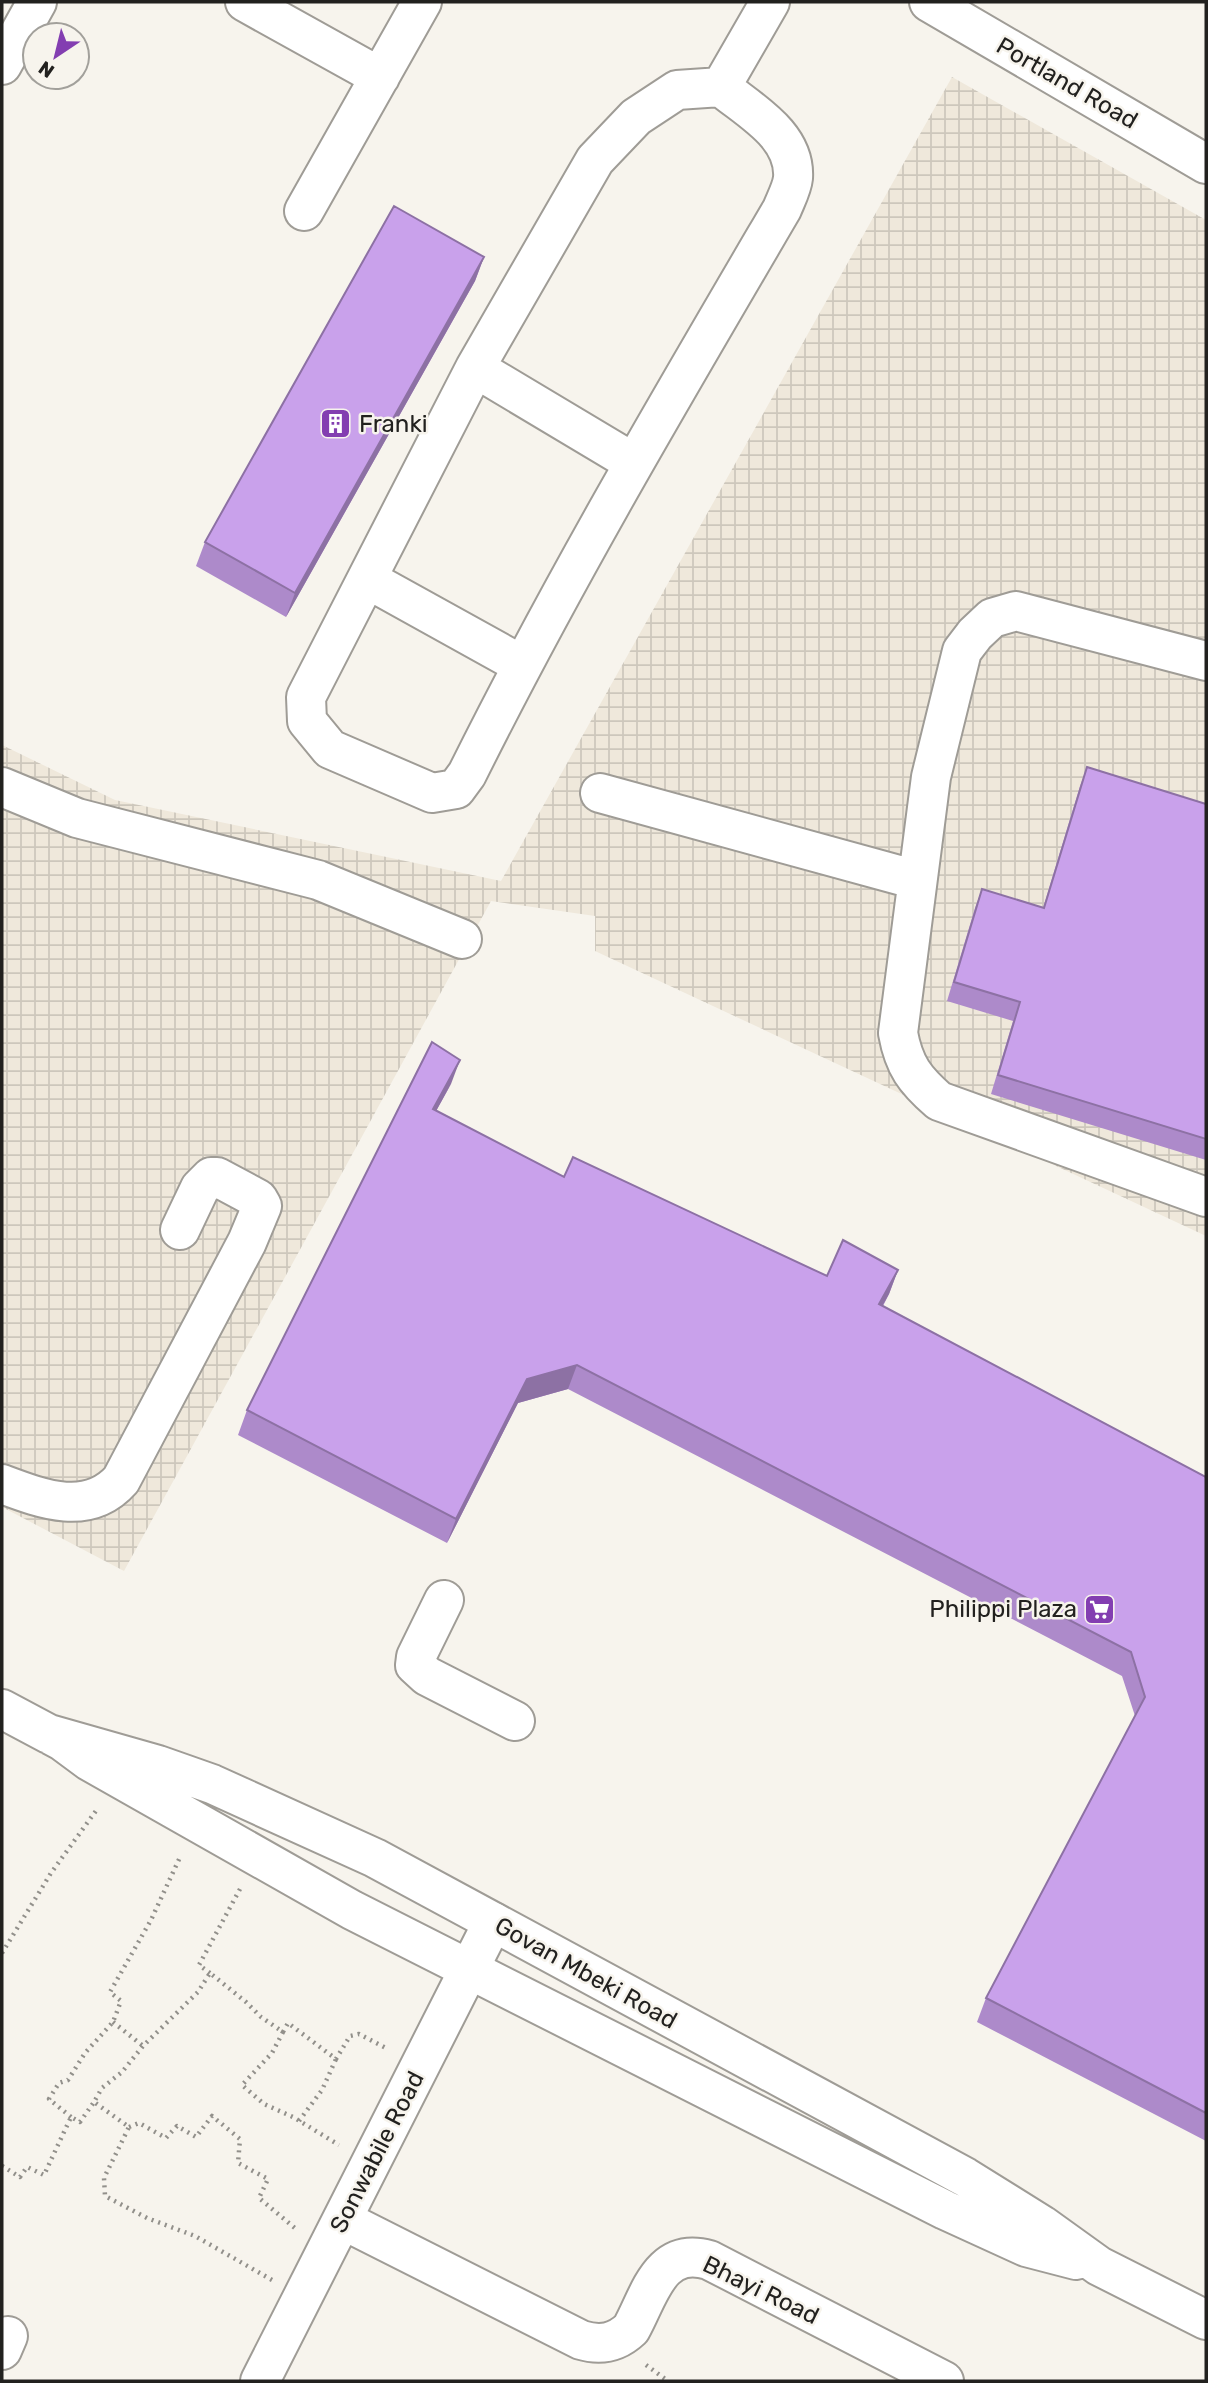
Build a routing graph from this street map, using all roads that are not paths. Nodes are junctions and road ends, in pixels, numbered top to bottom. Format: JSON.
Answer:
{"nodes":[{"id":1,"x":37,"y":2,"type":"edge"},
{"id":2,"x":245,"y":2,"type":"edge"},
{"id":3,"x":422,"y":2,"type":"edge"},
{"id":4,"x":770,"y":2,"type":"edge"},
{"id":5,"x":953,"y":8,"type":"edge"},
{"id":6,"x":2,"y":65,"type":"edge"},
{"id":7,"x":380,"y":76,"type":"junction"},
{"id":8,"x":721,"y":87,"type":"junction"},
{"id":9,"x":1206,"y":164,"type":"edge"},
{"id":10,"x":304,"y":211,"type":"dead end"},
{"id":11,"x":475,"y":368,"type":"junction"},
{"id":12,"x":634,"y":463,"type":"junction"},
{"id":13,"x":367,"y":579,"type":"junction"},
{"id":14,"x":1206,"y":661,"type":"edge"},
{"id":15,"x":522,"y":665,"type":"junction"},
{"id":16,"x":2,"y":787,"type":"edge"},
{"id":17,"x":600,"y":793,"type":"dead end"},
{"id":18,"x":918,"y":880,"type":"junction"},
{"id":19,"x":463,"y":939,"type":"dead end"},
{"id":20,"x":1206,"y":1197,"type":"edge"},
{"id":21,"x":180,"y":1230,"type":"dead end"},
{"id":22,"x":2,"y":1484,"type":"edge"},
{"id":23,"x":444,"y":1600,"type":"dead end"},
{"id":24,"x":2,"y":1709,"type":"edge"},
{"id":25,"x":515,"y":1721,"type":"dead end"},
{"id":26,"x":48,"y":1734,"type":"junction"},
{"id":27,"x":493,"y":1922,"type":"junction"},
{"id":28,"x":469,"y":1968,"type":"junction"},
{"id":29,"x":336,"y":2233,"type":"junction"},
{"id":30,"x":1099,"y":2266,"type":"junction"},
{"id":31,"x":1202,"y":2309,"type":"edge"},
{"id":32,"x":260,"y":2381,"type":"edge"},
{"id":33,"x":944,"y":2381,"type":"edge"}],
"edges":[{"from":1,"to":6,"type":"main road"},
{"from":2,"to":7,"type":"main road"},
{"from":3,"to":7,"type":"main road"},
{"from":4,"to":8,"type":"main road"},
{"from":5,"to":9,"type":"main road","name":"Portland Road"},
{"from":7,"to":10,"type":"main road"},
{"from":8,"to":11,"type":"main road"},
{"from":8,"to":12,"type":"main road"},
{"from":11,"to":12,"type":"main road"},
{"from":11,"to":13,"type":"main road"},
{"from":12,"to":15,"type":"main road"},
{"from":13,"to":15,"type":"main road"},
{"from":13,"to":15,"type":"main road"},
{"from":14,"to":18,"type":"main road"},
{"from":16,"to":19,"type":"main road"},
{"from":17,"to":18,"type":"main road"},
{"from":18,"to":20,"type":"main road"},
{"from":21,"to":22,"type":"main road"},
{"from":23,"to":25,"type":"main road"},
{"from":24,"to":26,"type":"main road","name":"Govan Mbeki Road"},
{"from":26,"to":27,"type":"main road","name":"Govan Mbeki Road"},
{"from":26,"to":28,"type":"main road","name":"Govan Mbeki Road"},
{"from":27,"to":28,"type":"main road","name":"Sonwabile Road"},
{"from":27,"to":30,"type":"main road","name":"Govan Mbeki Road"},
{"from":28,"to":29,"type":"main road","name":"Sonwabile Road"},
{"from":28,"to":30,"type":"main road","name":"Govan Mbeki Road"},
{"from":29,"to":32,"type":"main road","name":"Sonwabile Road"},
{"from":29,"to":33,"type":"main road","name":"Bhayi Road"},
{"from":30,"to":31,"type":"main road","name":"Govan Mbeki Road"}]}
